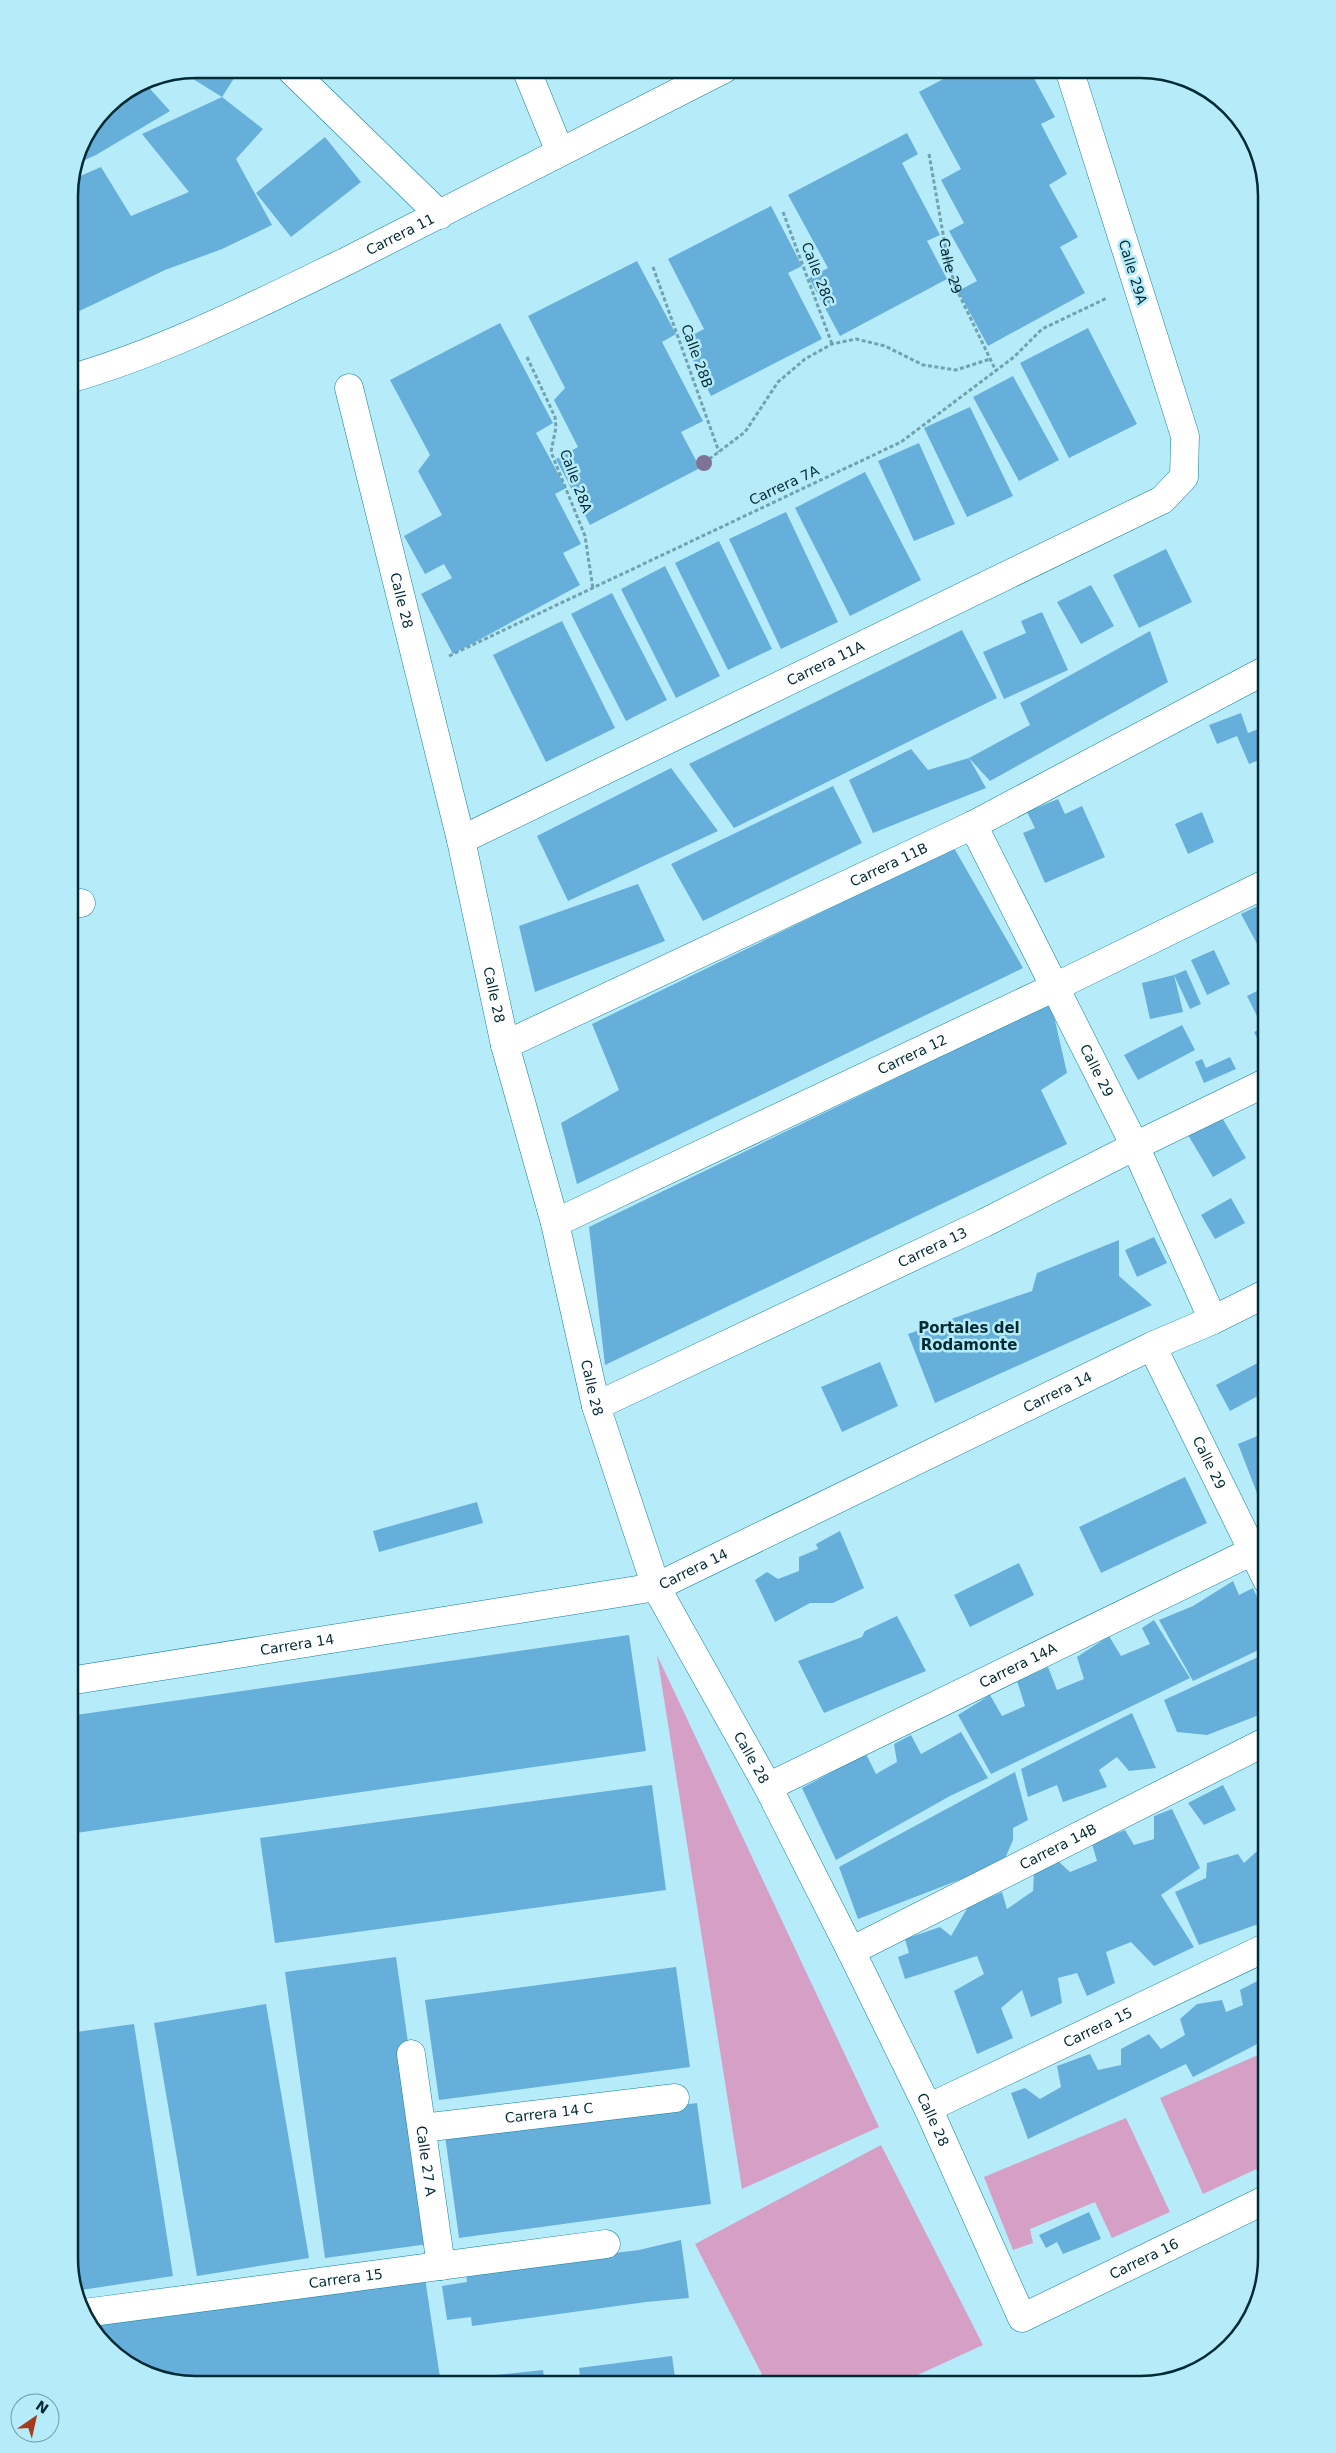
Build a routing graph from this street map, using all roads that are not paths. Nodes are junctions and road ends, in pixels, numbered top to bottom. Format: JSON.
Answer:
{"nodes":[{"id":1,"x":299,"y":78,"type":"edge"},
{"id":2,"x":530,"y":78,"type":"edge"},
{"id":3,"x":706,"y":78,"type":"edge"},
{"id":4,"x":1072,"y":78,"type":"edge"},
{"id":5,"x":560,"y":152,"type":"junction"},
{"id":6,"x":440,"y":215,"type":"junction"},
{"id":7,"x":78,"y":376,"type":"edge"},
{"id":8,"x":350,"y":388,"type":"dead end"},
{"id":9,"x":1184,"y":477,"type":"joint"},
{"id":10,"x":1258,"y":674,"type":"edge"},
{"id":11,"x":973,"y":825,"type":"junction"},
{"id":12,"x":461,"y":840,"type":"junction"},
{"id":13,"x":1258,"y":887,"type":"edge"},
{"id":14,"x":1055,"y":987,"type":"junction"},
{"id":15,"x":506,"y":1045,"type":"junction"},
{"id":16,"x":1258,"y":1086,"type":"edge"},
{"id":17,"x":1135,"y":1146,"type":"junction"},
{"id":18,"x":555,"y":1224,"type":"junction"},
{"id":19,"x":1258,"y":1298,"type":"edge"},
{"id":20,"x":1213,"y":1320,"type":"junction"},
{"id":21,"x":1152,"y":1346,"type":"junction"},
{"id":22,"x":596,"y":1406,"type":"junction"},
{"id":23,"x":1258,"y":1544,"type":"edge"},
{"id":24,"x":1258,"y":1549,"type":"edge"},
{"id":25,"x":656,"y":1587,"type":"junction"},
{"id":26,"x":78,"y":1680,"type":"edge"},
{"id":27,"x":1258,"y":1746,"type":"edge"},
{"id":28,"x":768,"y":1787,"type":"junction"},
{"id":29,"x":851,"y":1951,"type":"junction"},
{"id":30,"x":1258,"y":1951,"type":"edge"},
{"id":31,"x":412,"y":2054,"type":"dead end"},
{"id":32,"x":675,"y":2098,"type":"dead end"},
{"id":33,"x":928,"y":2108,"type":"junction"},
{"id":34,"x":422,"y":2128,"type":"junction"},
{"id":35,"x":1258,"y":2203,"type":"edge"},
{"id":36,"x":606,"y":2244,"type":"dead end"},
{"id":37,"x":441,"y":2266,"type":"junction"},
{"id":38,"x":91,"y":2312,"type":"edge"},
{"id":39,"x":1022,"y":2318,"type":"joint"}],
"edges":[{"from":1,"to":6,"type":"street"},
{"from":2,"to":5,"type":"street"},
{"from":3,"to":5,"type":"street","name":"Carrera 11"},
{"from":4,"to":9,"type":"street","name":"Calle 29A"},
{"from":5,"to":6,"type":"street","name":"Carrera 11"},
{"from":6,"to":7,"type":"street","name":"Carrera 11"},
{"from":8,"to":12,"type":"street","name":"Calle 28"},
{"from":9,"to":12,"type":"street","name":"Carrera 11A"},
{"from":10,"to":11,"type":"street","name":"Carrera 11B"},
{"from":11,"to":14,"type":"street","name":"Calle 29"},
{"from":11,"to":15,"type":"street","name":"Carrera 11B"},
{"from":12,"to":15,"type":"street","name":"Calle 28"},
{"from":13,"to":14,"type":"street","name":"Carrera 12"},
{"from":14,"to":17,"type":"street","name":"Calle 29"},
{"from":14,"to":18,"type":"street","name":"Carrera 12"},
{"from":15,"to":18,"type":"street","name":"Calle 28"},
{"from":16,"to":17,"type":"street","name":"Carrera 13"},
{"from":17,"to":20,"type":"street","name":"Calle 29"},
{"from":17,"to":22,"type":"street","name":"Carrera 13"},
{"from":18,"to":22,"type":"street","name":"Calle 28"},
{"from":19,"to":20,"type":"street","name":"Carrera 14"},
{"from":20,"to":21,"type":"street","name":"Carrera 14"},
{"from":21,"to":23,"type":"street","name":"Calle 29"},
{"from":21,"to":25,"type":"street","name":"Carrera 14"},
{"from":22,"to":25,"type":"street","name":"Calle 28"},
{"from":24,"to":28,"type":"street","name":"Carrera 14A"},
{"from":25,"to":26,"type":"street","name":"Carrera 14"},
{"from":25,"to":28,"type":"street","name":"Calle 28"},
{"from":27,"to":29,"type":"street","name":"Carrera 14B"},
{"from":28,"to":29,"type":"street","name":"Calle 28"},
{"from":29,"to":33,"type":"street","name":"Calle 28"},
{"from":30,"to":33,"type":"street","name":"Carrera 15"},
{"from":31,"to":34,"type":"street","name":"Calle 27 A"},
{"from":32,"to":34,"type":"street","name":"Carrera 14 C"},
{"from":33,"to":39,"type":"street","name":"Calle 28"},
{"from":34,"to":37,"type":"street","name":"Calle 27 A"},
{"from":35,"to":39,"type":"street","name":"Carrera 16"},
{"from":36,"to":37,"type":"street","name":"Carrera 15"},
{"from":37,"to":38,"type":"street","name":"Carrera 15"}]}
